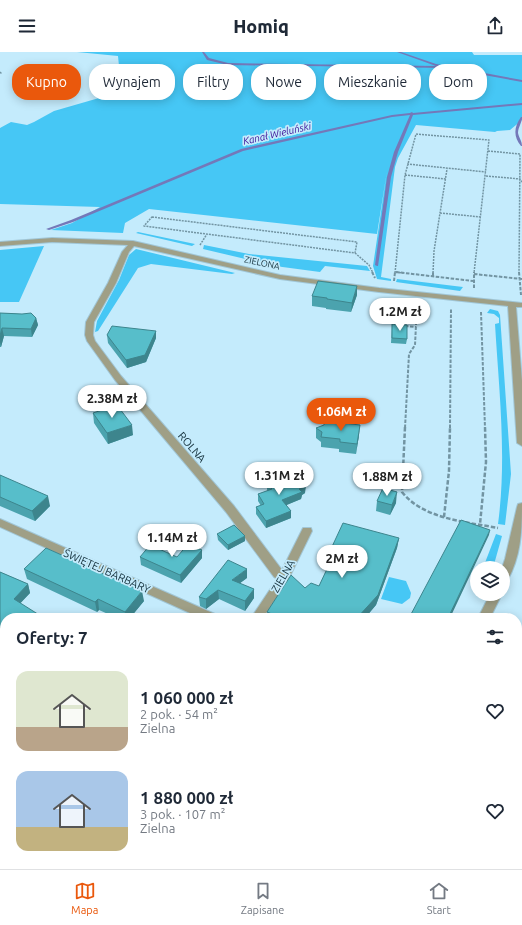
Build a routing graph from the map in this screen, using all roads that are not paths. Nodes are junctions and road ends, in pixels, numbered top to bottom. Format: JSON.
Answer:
{"nodes":[{"id":1,"x":133,"y":243,"type":"junction"},
{"id":2,"x":0,"y":244,"type":"edge"},
{"id":3,"x":512,"y":304,"type":"junction"},
{"id":4,"x":522,"y":306,"type":"edge"},
{"id":5,"x":522,"y":443,"type":"edge"},
{"id":6,"x":522,"y":507,"type":"edge"},
{"id":7,"x":0,"y":523,"type":"edge"},
{"id":8,"x":307,"y":531,"type":"dead end"},
{"id":9,"x":510,"y":561,"type":"edge"},
{"id":10,"x":284,"y":577,"type":"junction"},
{"id":11,"x":492,"y":601,"type":"edge"},
{"id":12,"x":202,"y":613,"type":"edge"},
{"id":13,"x":260,"y":613,"type":"edge"},
{"id":14,"x":486,"y":613,"type":"edge"}],
"edges":[{"from":1,"to":2,"type":"street","name":"ZIELONA"},
{"from":1,"to":3,"type":"street","name":"ZIELONA"},
{"from":1,"to":10,"type":"street","name":"ROLNA"},
{"from":3,"to":4,"type":"street","name":"ZIELONA"},
{"from":3,"to":5,"type":"street"},
{"from":6,"to":9,"type":"street"},
{"from":7,"to":12,"type":"street","name":"ŚWIĘTEJ BARBARY"},
{"from":8,"to":10,"type":"street","name":"ZIELNA"},
{"from":10,"to":13,"type":"street","name":"ZIELNA"},
{"from":11,"to":14,"type":"street"}]}
